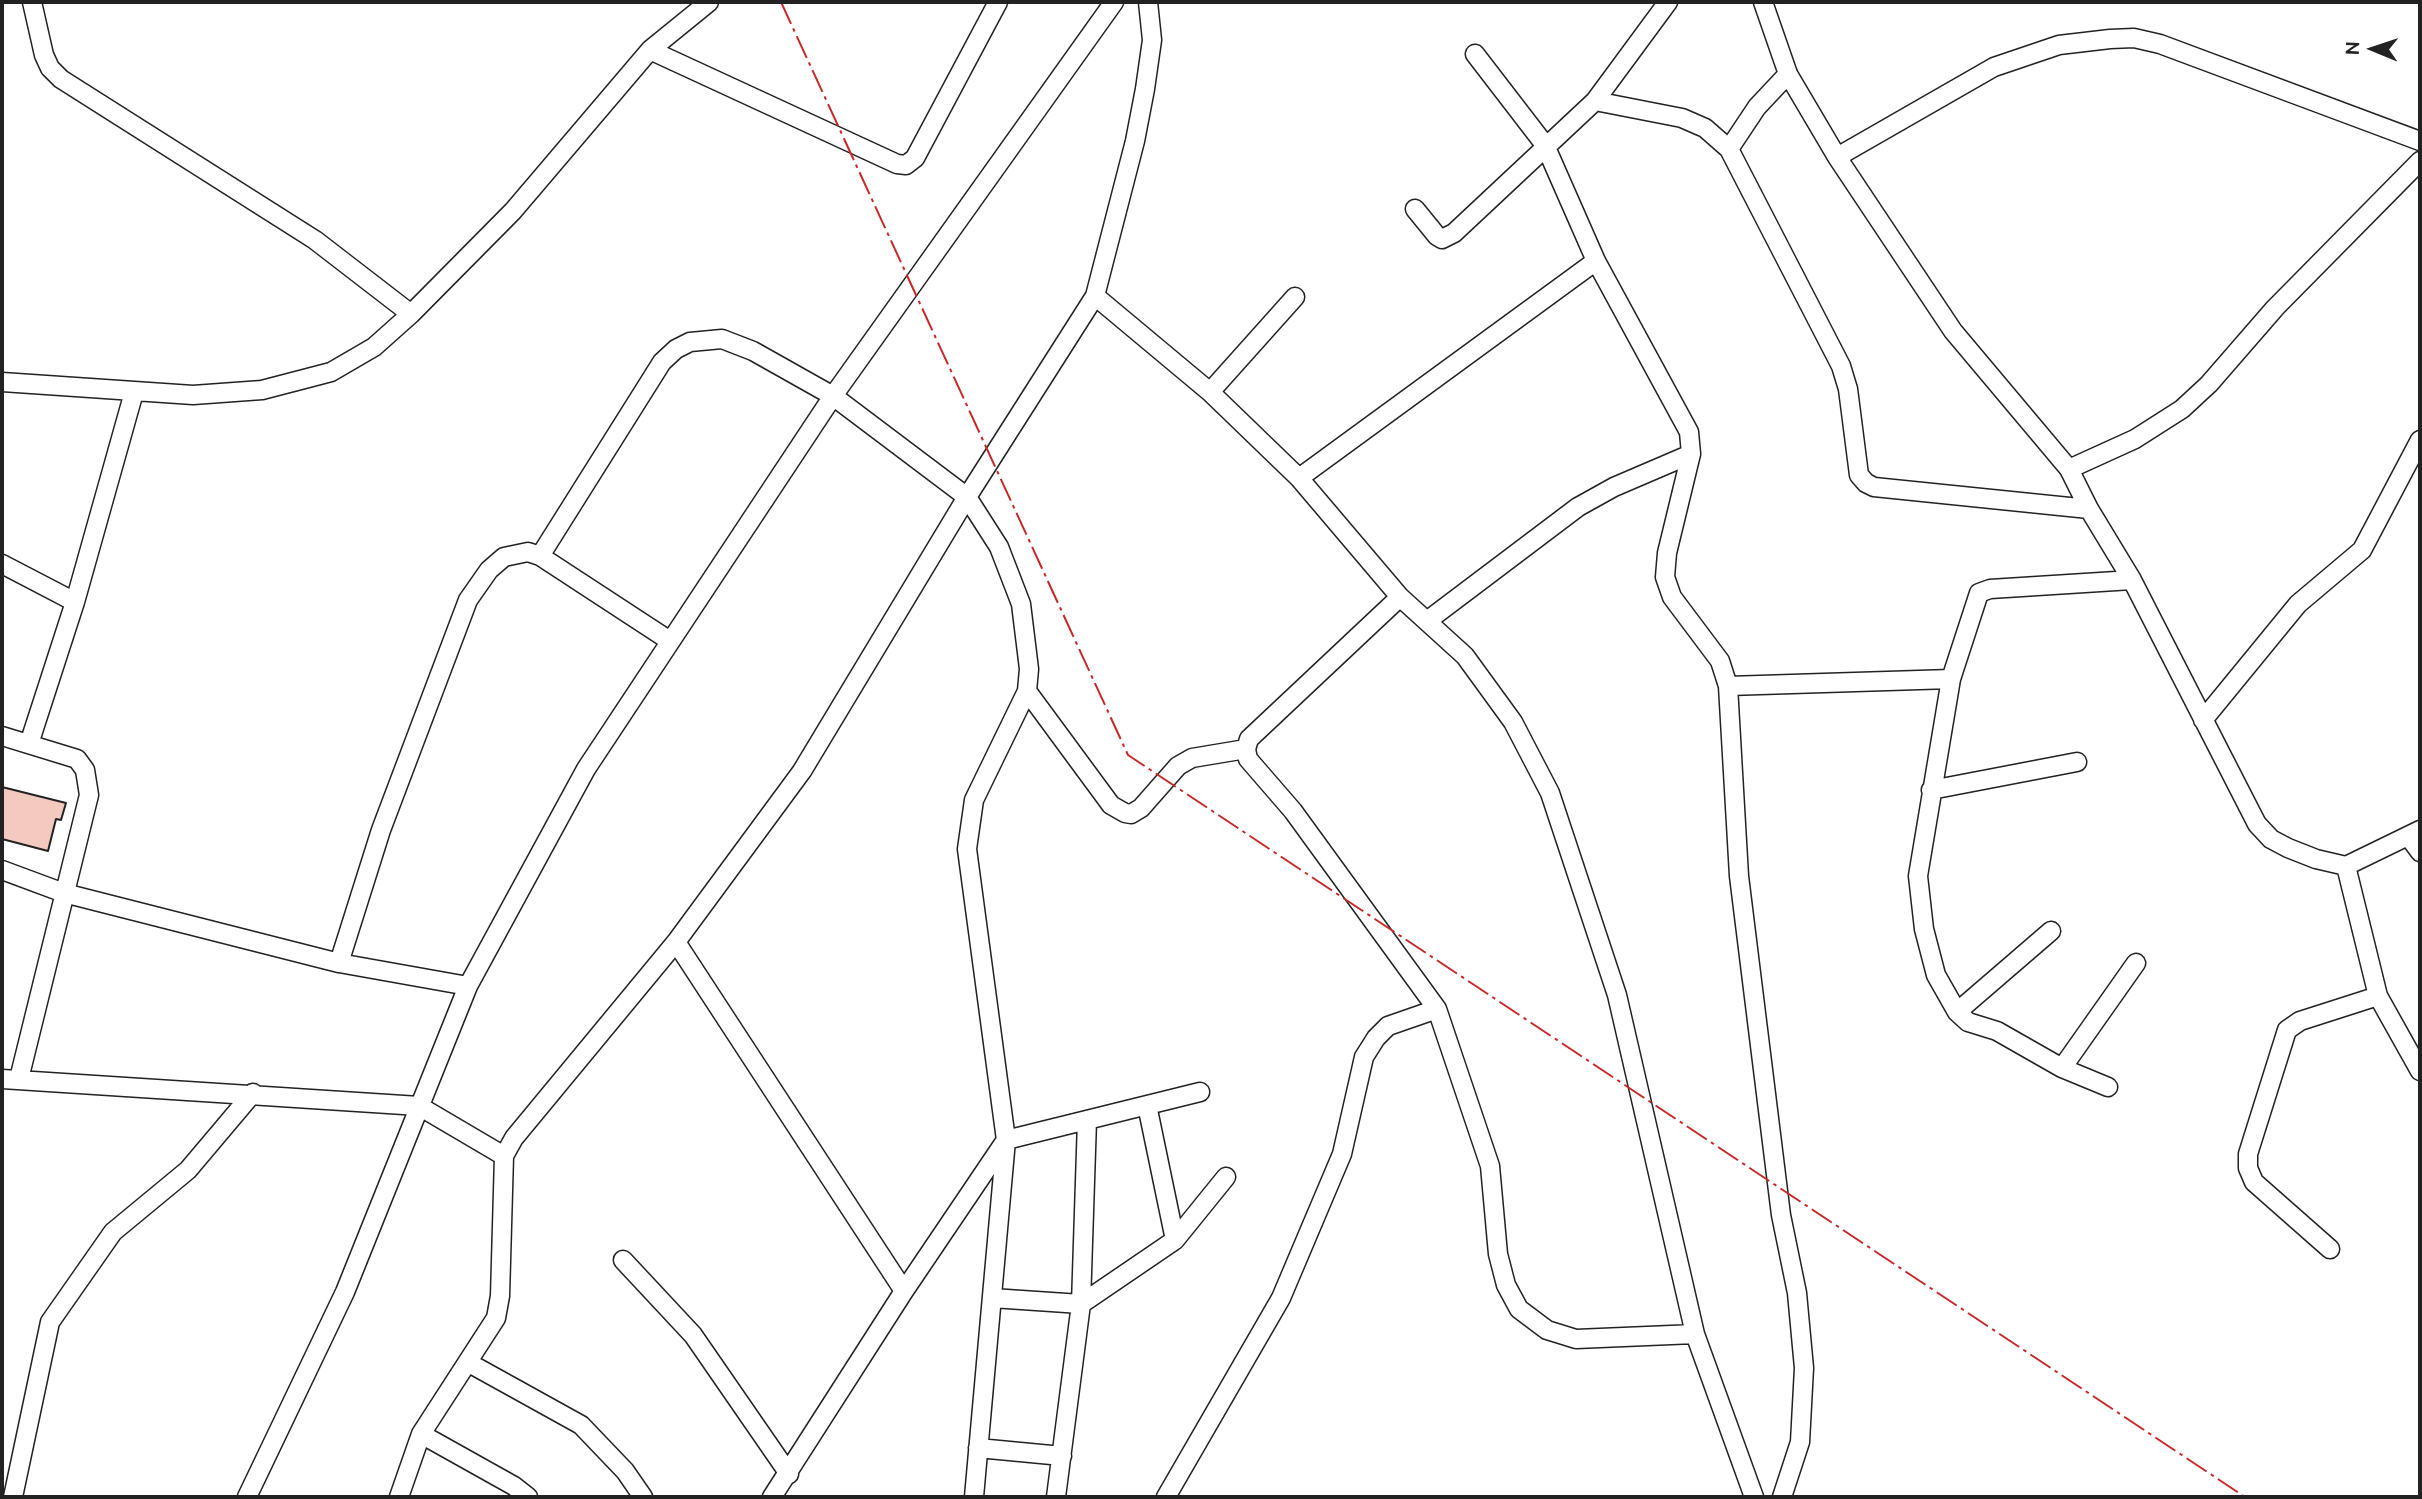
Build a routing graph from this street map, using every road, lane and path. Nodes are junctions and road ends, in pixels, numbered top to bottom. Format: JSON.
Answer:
{"nodes":[{"id":1,"x":32,"y":2,"type":"edge"},
{"id":2,"x":709,"y":2,"type":"edge"},
{"id":3,"x":998,"y":2,"type":"edge"},
{"id":4,"x":1114,"y":2,"type":"edge"},
{"id":5,"x":1148,"y":2,"type":"edge"},
{"id":6,"x":1668,"y":2,"type":"edge"},
{"id":7,"x":1763,"y":2,"type":"edge"},
{"id":8,"x":650,"y":50,"type":"junction"},
{"id":9,"x":1475,"y":54,"type":"dead end"},
{"id":10,"x":1788,"y":74,"type":"junction"},
{"id":11,"x":1595,"y":101,"type":"junction"},
{"id":12,"x":2420,"y":141,"type":"edge"},
{"id":13,"x":1545,"y":145,"type":"junction"},
{"id":14,"x":1729,"y":149,"type":"junction"},
{"id":15,"x":1837,"y":156,"type":"junction"},
{"id":16,"x":2420,"y":161,"type":"edge"},
{"id":17,"x":1415,"y":209,"type":"dead end"},
{"id":18,"x":1596,"y":261,"type":"junction"},
{"id":19,"x":1095,"y":296,"type":"junction"},
{"id":20,"x":1295,"y":298,"type":"dead end"},
{"id":21,"x":411,"y":314,"type":"junction"},
{"id":22,"x":2,"y":382,"type":"edge"},
{"id":23,"x":134,"y":392,"type":"junction"},
{"id":24,"x":1210,"y":392,"type":"junction"},
{"id":25,"x":833,"y":396,"type":"junction"},
{"id":26,"x":2420,"y":440,"type":"edge"},
{"id":27,"x":1691,"y":454,"type":"junction"},
{"id":28,"x":2069,"y":468,"type":"junction"},
{"id":29,"x":1299,"y":478,"type":"junction"},
{"id":30,"x":967,"y":497,"type":"junction"},
{"id":31,"x":2089,"y":509,"type":"junction"},
{"id":32,"x":540,"y":556,"type":"junction"},
{"id":33,"x":2,"y":564,"type":"edge"},
{"id":34,"x":2133,"y":580,"type":"junction"},
{"id":35,"x":1400,"y":597,"type":"junction"},
{"id":36,"x":75,"y":602,"type":"junction"},
{"id":37,"x":1427,"y":621,"type":"junction"},
{"id":38,"x":670,"y":641,"type":"junction"},
{"id":39,"x":1951,"y":679,"type":"junction"},
{"id":40,"x":1728,"y":687,"type":"junction"},
{"id":41,"x":1027,"y":691,"type":"junction"},
{"id":42,"x":2203,"y":720,"type":"junction"},
{"id":43,"x":2,"y":736,"type":"edge"},
{"id":44,"x":29,"y":744,"type":"junction"},
{"id":45,"x":1246,"y":749,"type":"junction"},
{"id":46,"x":2077,"y":762,"type":"dead end"},
{"id":47,"x":1931,"y":790,"type":"junction"},
{"id":48,"x":2415,"y":833,"type":"edge"},
{"id":49,"x":2420,"y":852,"type":"edge"},
{"id":50,"x":2346,"y":866,"type":"junction"},
{"id":51,"x":2,"y":870,"type":"edge"},
{"id":52,"x":64,"y":892,"type":"junction"},
{"id":53,"x":2051,"y":931,"type":"dead end"},
{"id":54,"x":676,"y":942,"type":"junction"},
{"id":55,"x":2136,"y":962,"type":"dead end"},
{"id":56,"x":339,"y":963,"type":"junction"},
{"id":57,"x":468,"y":986,"type":"junction"},
{"id":58,"x":2378,"y":996,"type":"junction"},
{"id":59,"x":1437,"y":1009,"type":"junction"},
{"id":60,"x":1957,"y":1012,"type":"junction"},
{"id":61,"x":2062,"y":1068,"type":"junction"},
{"id":62,"x":2420,"y":1072,"type":"edge"},
{"id":63,"x":10,"y":1079,"type":"edge"},
{"id":64,"x":2108,"y":1087,"type":"dead end"},
{"id":65,"x":1200,"y":1092,"type":"dead end"},
{"id":66,"x":253,"y":1093,"type":"junction"},
{"id":67,"x":1147,"y":1105,"type":"junction"},
{"id":68,"x":419,"y":1106,"type":"junction"},
{"id":69,"x":1087,"y":1120,"type":"junction"},
{"id":70,"x":1006,"y":1140,"type":"junction"},
{"id":71,"x":503,"y":1156,"type":"junction"},
{"id":72,"x":1226,"y":1177,"type":"dead end"},
{"id":73,"x":1175,"y":1240,"type":"junction"},
{"id":74,"x":2330,"y":1249,"type":"dead end"},
{"id":75,"x":623,"y":1260,"type":"dead end"},
{"id":76,"x":904,"y":1291,"type":"junction"},
{"id":77,"x":992,"y":1297,"type":"junction"},
{"id":78,"x":1081,"y":1304,"type":"junction"},
{"id":79,"x":1695,"y":1334,"type":"junction"},
{"id":80,"x":469,"y":1363,"type":"junction"},
{"id":81,"x":421,"y":1434,"type":"junction"},
{"id":82,"x":978,"y":1448,"type":"junction"},
{"id":83,"x":1062,"y":1456,"type":"junction"},
{"id":84,"x":789,"y":1474,"type":"junction"},
{"id":85,"x":13,"y":1497,"type":"edge"},
{"id":86,"x":247,"y":1497,"type":"edge"},
{"id":87,"x":399,"y":1497,"type":"edge"},
{"id":88,"x":528,"y":1497,"type":"edge"},
{"id":89,"x":643,"y":1497,"type":"edge"},
{"id":90,"x":772,"y":1497,"type":"edge"},
{"id":91,"x":974,"y":1497,"type":"edge"},
{"id":92,"x":1056,"y":1497,"type":"edge"},
{"id":93,"x":1166,"y":1497,"type":"edge"},
{"id":94,"x":1754,"y":1497,"type":"edge"},
{"id":95,"x":1782,"y":1497,"type":"edge"}],
"edges":[{"from":1,"to":21,"type":"street"},
{"from":2,"to":8,"type":"street"},
{"from":3,"to":8,"type":"street"},
{"from":4,"to":25,"type":"street"},
{"from":5,"to":19,"type":"street"},
{"from":6,"to":11,"type":"street"},
{"from":7,"to":10,"type":"street"},
{"from":8,"to":21,"type":"street"},
{"from":9,"to":13,"type":"street"},
{"from":10,"to":14,"type":"street"},
{"from":10,"to":15,"type":"street"},
{"from":11,"to":13,"type":"street"},
{"from":11,"to":14,"type":"street"},
{"from":12,"to":15,"type":"street"},
{"from":13,"to":17,"type":"street"},
{"from":13,"to":18,"type":"street"},
{"from":14,"to":31,"type":"street"},
{"from":15,"to":28,"type":"street"},
{"from":16,"to":28,"type":"street"},
{"from":18,"to":27,"type":"street"},
{"from":18,"to":29,"type":"street"},
{"from":19,"to":24,"type":"street"},
{"from":19,"to":30,"type":"street"},
{"from":20,"to":24,"type":"street"},
{"from":21,"to":23,"type":"street"},
{"from":22,"to":23,"type":"street"},
{"from":23,"to":36,"type":"street"},
{"from":24,"to":29,"type":"street"},
{"from":25,"to":30,"type":"street"},
{"from":25,"to":32,"type":"street"},
{"from":25,"to":38,"type":"street"},
{"from":26,"to":42,"type":"street"},
{"from":27,"to":37,"type":"street"},
{"from":27,"to":40,"type":"street"},
{"from":28,"to":31,"type":"street"},
{"from":29,"to":35,"type":"street"},
{"from":30,"to":41,"type":"street"},
{"from":30,"to":54,"type":"street"},
{"from":31,"to":34,"type":"street"},
{"from":32,"to":38,"type":"street"},
{"from":32,"to":56,"type":"street"},
{"from":33,"to":36,"type":"street"},
{"from":34,"to":39,"type":"street"},
{"from":34,"to":42,"type":"street"},
{"from":35,"to":37,"type":"street"},
{"from":35,"to":45,"type":"street"},
{"from":36,"to":44,"type":"street"},
{"from":37,"to":79,"type":"street"},
{"from":38,"to":57,"type":"street"},
{"from":39,"to":40,"type":"street"},
{"from":39,"to":47,"type":"street"},
{"from":40,"to":95,"type":"street"},
{"from":41,"to":45,"type":"street"},
{"from":41,"to":70,"type":"street"},
{"from":42,"to":50,"type":"street"},
{"from":43,"to":44,"type":"street"},
{"from":44,"to":52,"type":"street"},
{"from":45,"to":59,"type":"street"},
{"from":46,"to":47,"type":"street"},
{"from":47,"to":60,"type":"street"},
{"from":48,"to":49,"type":"street"},
{"from":48,"to":50,"type":"street"},
{"from":50,"to":58,"type":"street"},
{"from":51,"to":52,"type":"street"},
{"from":52,"to":56,"type":"street"},
{"from":52,"to":63,"type":"street"},
{"from":53,"to":60,"type":"street"},
{"from":54,"to":71,"type":"street"},
{"from":54,"to":76,"type":"street"},
{"from":55,"to":61,"type":"street"},
{"from":56,"to":57,"type":"street"},
{"from":57,"to":68,"type":"street"},
{"from":58,"to":62,"type":"street"},
{"from":58,"to":74,"type":"street"},
{"from":59,"to":79,"type":"street"},
{"from":59,"to":93,"type":"street"},
{"from":60,"to":61,"type":"street"},
{"from":61,"to":64,"type":"street"},
{"from":63,"to":66,"type":"street"},
{"from":65,"to":67,"type":"street"},
{"from":66,"to":68,"type":"street"},
{"from":66,"to":85,"type":"street"},
{"from":67,"to":69,"type":"street"},
{"from":67,"to":73,"type":"street"},
{"from":68,"to":71,"type":"street"},
{"from":68,"to":86,"type":"street"},
{"from":69,"to":70,"type":"street"},
{"from":69,"to":78,"type":"street"},
{"from":70,"to":76,"type":"street"},
{"from":70,"to":77,"type":"street"},
{"from":71,"to":80,"type":"street"},
{"from":72,"to":73,"type":"street"},
{"from":73,"to":78,"type":"street"},
{"from":75,"to":84,"type":"street"},
{"from":76,"to":84,"type":"street"},
{"from":77,"to":78,"type":"street"},
{"from":77,"to":82,"type":"street"},
{"from":78,"to":83,"type":"street"},
{"from":79,"to":94,"type":"street"},
{"from":80,"to":81,"type":"street"},
{"from":80,"to":89,"type":"street"},
{"from":81,"to":87,"type":"street"},
{"from":81,"to":88,"type":"street"},
{"from":82,"to":83,"type":"street"},
{"from":82,"to":91,"type":"street"},
{"from":83,"to":92,"type":"street"},
{"from":84,"to":90,"type":"street"}]}
